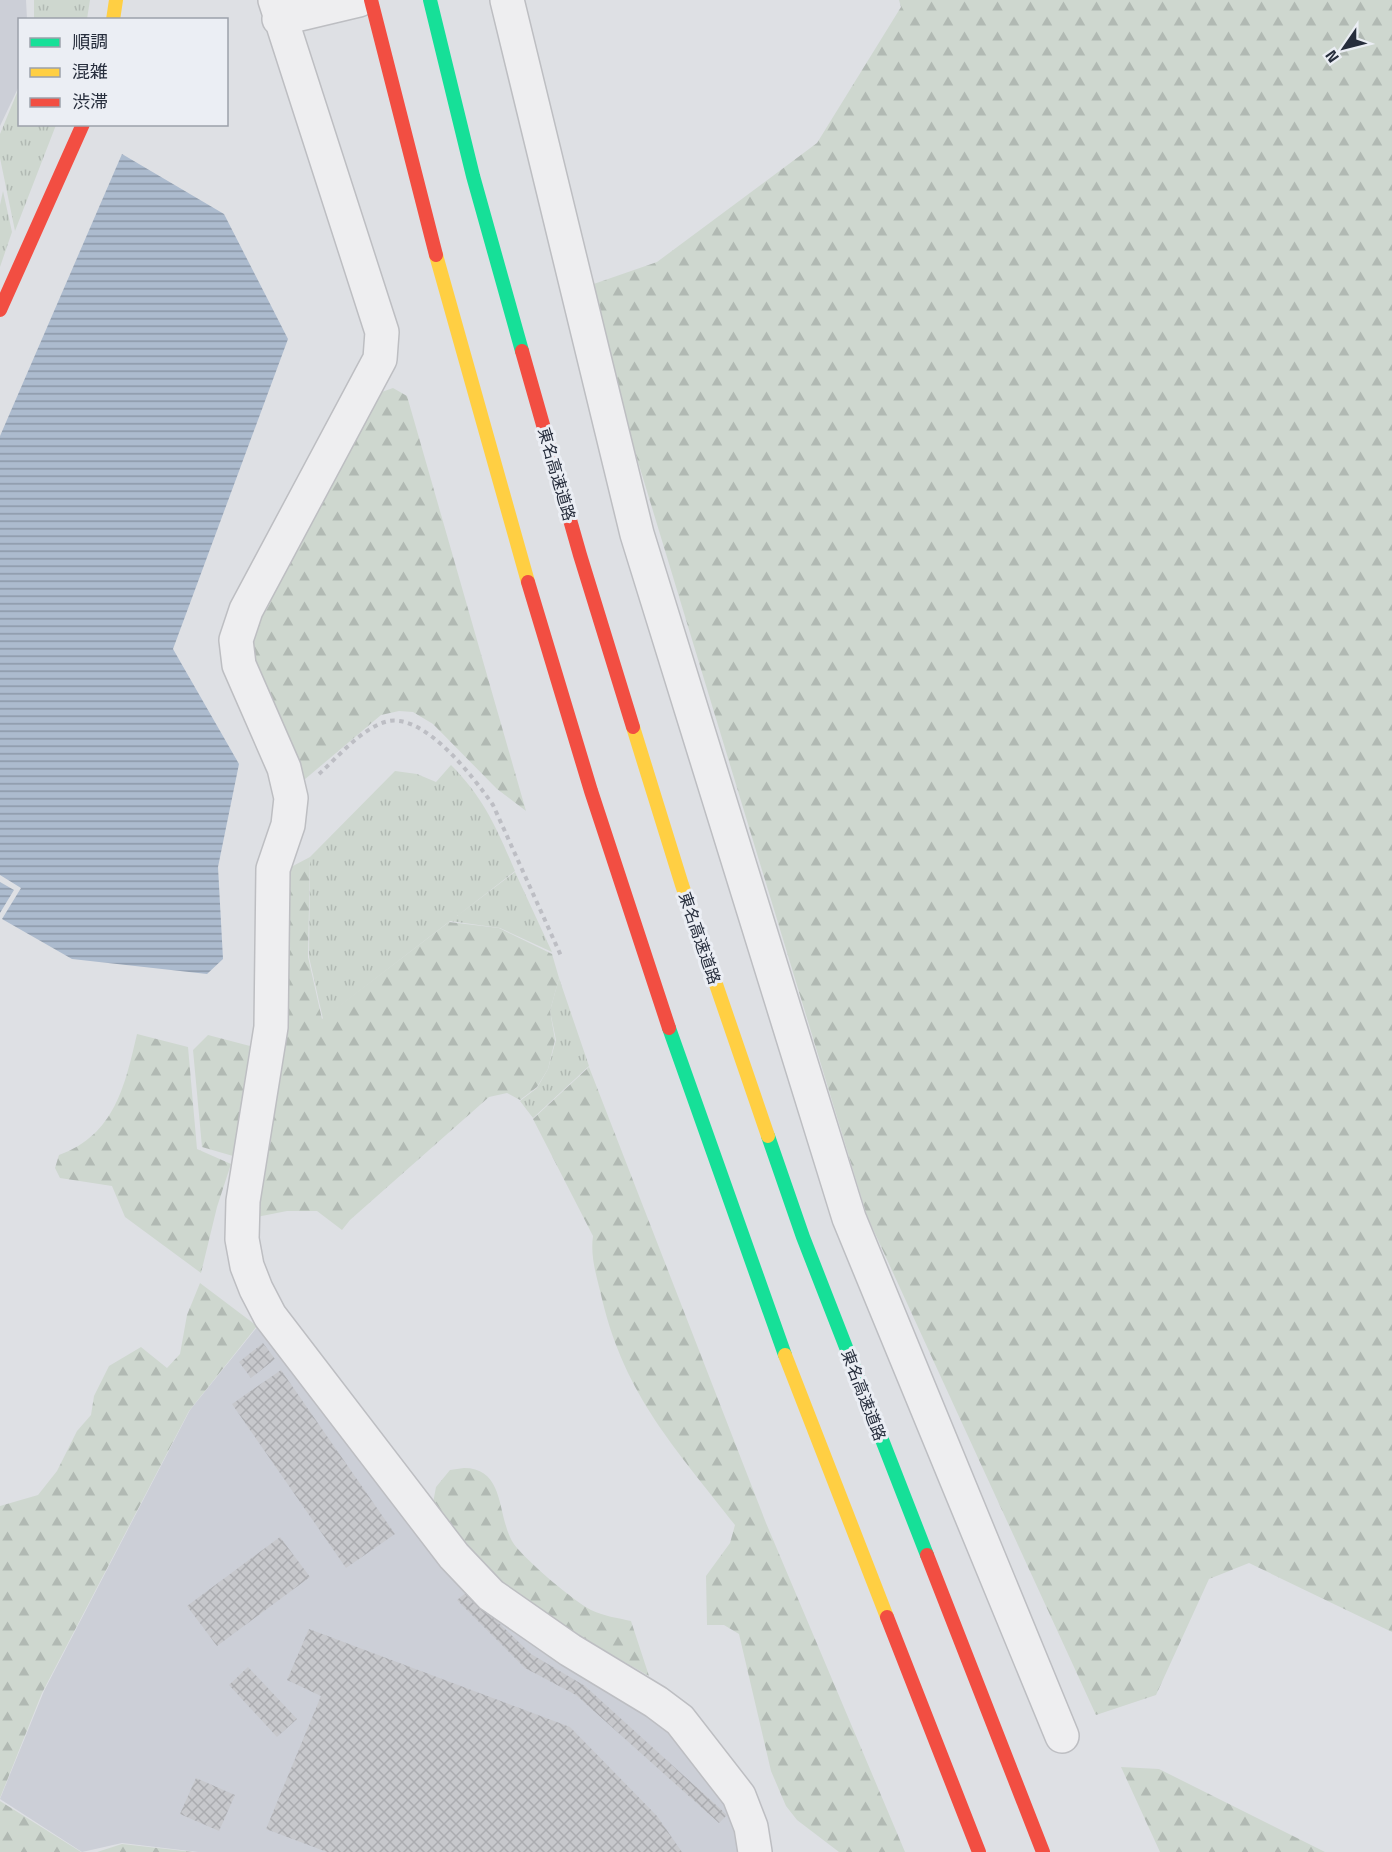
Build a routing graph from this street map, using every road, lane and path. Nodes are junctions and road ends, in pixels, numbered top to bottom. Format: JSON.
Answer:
{"nodes":[{"id":1,"x":116,"y":0,"type":"edge"},
{"id":2,"x":359,"y":0,"type":"edge"},
{"id":3,"x":371,"y":0,"type":"edge"},
{"id":4,"x":430,"y":0,"type":"edge"},
{"id":5,"x":507,"y":0,"type":"edge"},
{"id":6,"x":277,"y":9,"type":"edge"},
{"id":7,"x":113,"y":18,"type":"edge"},
{"id":8,"x":82,"y":126,"type":"edge"},
{"id":9,"x":0,"y":310,"type":"edge"},
{"id":10,"x":291,"y":798,"type":"junction"},
{"id":11,"x":562,"y":958,"type":"dead end"},
{"id":12,"x":1062,"y":1736,"type":"dead end"},
{"id":13,"x":755,"y":1852,"type":"edge"},
{"id":14,"x":979,"y":1852,"type":"edge"},
{"id":15,"x":1043,"y":1852,"type":"edge"}],
"edges":[{"from":1,"to":7,"type":"main road"},
{"from":2,"to":6,"type":"street"},
{"from":3,"to":14,"type":"main road"},
{"from":4,"to":15,"type":"main road","name":"東名高速道路"},
{"from":5,"to":12,"type":"street"},
{"from":6,"to":10,"type":"street"},
{"from":8,"to":9,"type":"main road"},
{"from":10,"to":11,"type":"path"},
{"from":10,"to":13,"type":"street"}]}
